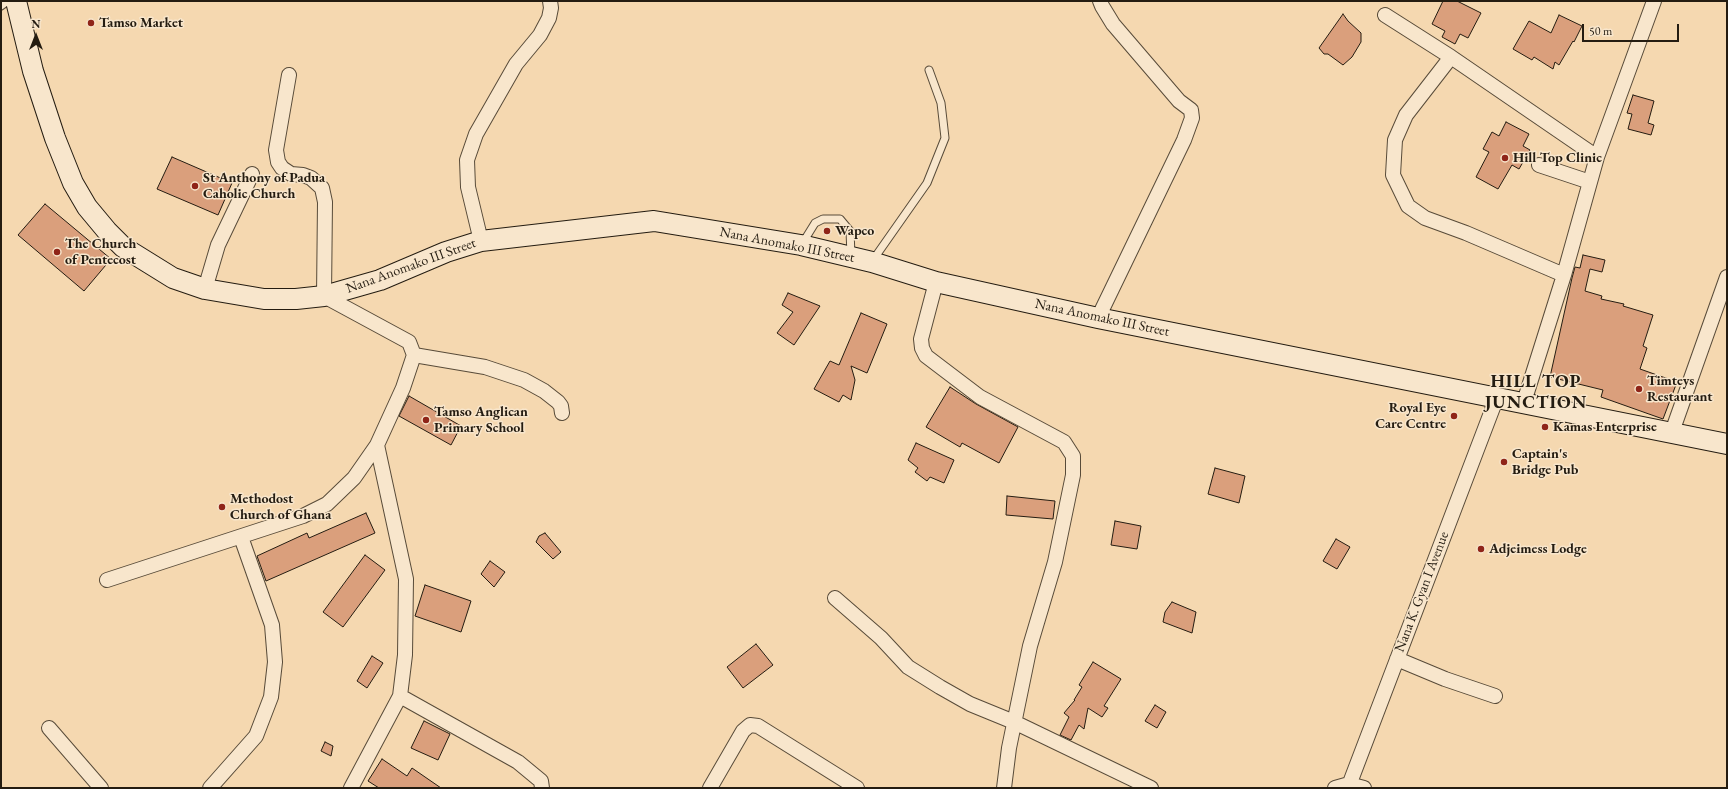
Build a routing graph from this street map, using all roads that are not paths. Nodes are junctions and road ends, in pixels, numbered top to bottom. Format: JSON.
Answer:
{"nodes":[{"id":1,"x":8,"y":1,"type":"edge"},
{"id":2,"x":16,"y":1,"type":"edge"},
{"id":3,"x":550,"y":1,"type":"edge"},
{"id":4,"x":1100,"y":1,"type":"edge"},
{"id":5,"x":1654,"y":1,"type":"edge"},
{"id":6,"x":1,"y":6,"type":"edge"},
{"id":7,"x":1385,"y":15,"type":"dead end"},
{"id":8,"x":1451,"y":57,"type":"junction"},
{"id":9,"x":930,"y":70,"type":"dead end"},
{"id":10,"x":288,"y":75,"type":"dead end"},
{"id":11,"x":1597,"y":157,"type":"junction"},
{"id":12,"x":1539,"y":165,"type":"dead end"},
{"id":13,"x":252,"y":174,"type":"dead end"},
{"id":14,"x":1590,"y":182,"type":"junction"},
{"id":15,"x":481,"y":241,"type":"junction"},
{"id":16,"x":801,"y":245,"type":"junction"},
{"id":17,"x":851,"y":257,"type":"junction"},
{"id":18,"x":872,"y":262,"type":"junction"},
{"id":19,"x":1564,"y":275,"type":"junction"},
{"id":20,"x":1727,"y":277,"type":"edge"},
{"id":21,"x":936,"y":282,"type":"junction"},
{"id":22,"x":205,"y":289,"type":"junction"},
{"id":23,"x":324,"y":296,"type":"junction"},
{"id":24,"x":1098,"y":318,"type":"junction"},
{"id":25,"x":414,"y":355,"type":"junction"},
{"id":26,"x":1497,"y":397,"type":"junction"},
{"id":27,"x":1524,"y":402,"type":"junction"},
{"id":28,"x":562,"y":413,"type":"dead end"},
{"id":29,"x":1672,"y":432,"type":"junction"},
{"id":30,"x":1727,"y":444,"type":"edge"},
{"id":31,"x":377,"y":445,"type":"junction"},
{"id":32,"x":241,"y":537,"type":"junction"},
{"id":33,"x":107,"y":580,"type":"dead end"},
{"id":34,"x":835,"y":598,"type":"dead end"},
{"id":35,"x":1397,"y":659,"type":"junction"},
{"id":36,"x":400,"y":696,"type":"junction"},
{"id":37,"x":1495,"y":696,"type":"dead end"},
{"id":38,"x":1014,"y":722,"type":"junction"},
{"id":39,"x":49,"y":728,"type":"dead end"},
{"id":40,"x":1348,"y":786,"type":"edge"},
{"id":41,"x":101,"y":788,"type":"edge"},
{"id":42,"x":210,"y":788,"type":"edge"},
{"id":43,"x":351,"y":788,"type":"edge"},
{"id":44,"x":542,"y":788,"type":"edge"},
{"id":45,"x":710,"y":788,"type":"edge"},
{"id":46,"x":857,"y":788,"type":"edge"},
{"id":47,"x":1004,"y":788,"type":"edge"},
{"id":48,"x":1151,"y":788,"type":"edge"},
{"id":49,"x":1335,"y":788,"type":"edge"},
{"id":50,"x":1364,"y":788,"type":"edge"}],
"edges":[{"from":1,"to":6,"type":"lane"},
{"from":2,"to":22,"type":"street","name":"Nana Anomako III Street"},
{"from":3,"to":15,"type":"street"},
{"from":4,"to":24,"type":"street"},
{"from":5,"to":11,"type":"street"},
{"from":7,"to":8,"type":"street"},
{"from":8,"to":11,"type":"street"},
{"from":8,"to":19,"type":"street"},
{"from":9,"to":18,"type":"lane"},
{"from":10,"to":23,"type":"street"},
{"from":11,"to":14,"type":"street"},
{"from":12,"to":14,"type":"street"},
{"from":13,"to":22,"type":"street"},
{"from":14,"to":19,"type":"street"},
{"from":15,"to":16,"type":"street","name":"Nana Anomako III Street"},
{"from":15,"to":23,"type":"street","name":"Nana Anomako III Street"},
{"from":16,"to":17,"type":"street","name":"Nana Anomako III Street"},
{"from":16,"to":17,"type":"lane"},
{"from":17,"to":18,"type":"street","name":"Nana Anomako III Street"},
{"from":18,"to":21,"type":"street","name":"Nana Anomako III Street"},
{"from":19,"to":27,"type":"street"},
{"from":20,"to":29,"type":"street"},
{"from":21,"to":24,"type":"street","name":"Nana Anomako III Street"},
{"from":21,"to":38,"type":"street"},
{"from":22,"to":23,"type":"street","name":"Nana Anomako III Street"},
{"from":23,"to":25,"type":"street"},
{"from":24,"to":26,"type":"street","name":"Nana Anomako III Street"},
{"from":25,"to":28,"type":"street"},
{"from":25,"to":31,"type":"street"},
{"from":26,"to":27,"type":"street","name":"Nana Anomako III Street"},
{"from":26,"to":35,"type":"street","name":"Nana K. Gyan I Avenue"},
{"from":27,"to":29,"type":"street","name":"Nana Anomako III Street"},
{"from":29,"to":30,"type":"street","name":"Nana Anomako III Street"},
{"from":31,"to":32,"type":"street"},
{"from":31,"to":36,"type":"street"},
{"from":32,"to":33,"type":"street"},
{"from":32,"to":42,"type":"street"},
{"from":34,"to":38,"type":"street"},
{"from":35,"to":37,"type":"street"},
{"from":35,"to":40,"type":"street","name":"Nana K. Gyan I Avenue"},
{"from":36,"to":43,"type":"street"},
{"from":36,"to":44,"type":"street"},
{"from":38,"to":47,"type":"street"},
{"from":38,"to":48,"type":"street"},
{"from":39,"to":41,"type":"street"},
{"from":40,"to":49,"type":"street"},
{"from":40,"to":50,"type":"street"},
{"from":45,"to":46,"type":"street"}]}
